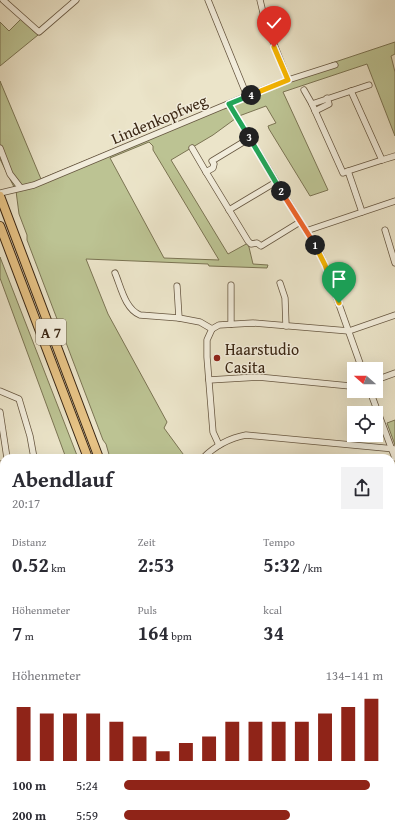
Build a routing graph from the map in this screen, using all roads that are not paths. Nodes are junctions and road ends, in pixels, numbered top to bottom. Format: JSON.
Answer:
{"nodes":[{"id":1,"x":3,"y":0,"type":"edge"},
{"id":2,"x":76,"y":0,"type":"edge"},
{"id":3,"x":208,"y":0,"type":"edge"},
{"id":4,"x":260,"y":0,"type":"edge"},
{"id":5,"x":335,"y":65,"type":"dead end"},
{"id":6,"x":288,"y":80,"type":"junction"},
{"id":7,"x":369,"y":85,"type":"dead end"},
{"id":8,"x":304,"y":90,"type":"dead end"},
{"id":9,"x":351,"y":90,"type":"junction"},
{"id":10,"x":247,"y":96,"type":"junction"},
{"id":11,"x":327,"y":98,"type":"junction"},
{"id":12,"x":229,"y":104,"type":"junction"},
{"id":13,"x":312,"y":104,"type":"junction"},
{"id":14,"x":315,"y":111,"type":"junction"},
{"id":15,"x":250,"y":138,"type":"junction"},
{"id":16,"x":0,"y":148,"type":"edge"},
{"id":17,"x":192,"y":148,"type":"dead end"},
{"id":18,"x":395,"y":156,"type":"edge"},
{"id":19,"x":382,"y":160,"type":"junction"},
{"id":20,"x":348,"y":171,"type":"junction"},
{"id":21,"x":206,"y":172,"type":"junction"},
{"id":22,"x":276,"y":182,"type":"junction"},
{"id":23,"x":18,"y":188,"type":"junction"},
{"id":24,"x":0,"y":192,"type":"edge"},
{"id":25,"x":0,"y":196,"type":"edge"},
{"id":26,"x":395,"y":201,"type":"edge"},
{"id":27,"x":229,"y":210,"type":"junction"},
{"id":28,"x":362,"y":212,"type":"junction"},
{"id":29,"x":300,"y":222,"type":"junction"},
{"id":30,"x":0,"y":226,"type":"edge"},
{"id":31,"x":384,"y":230,"type":"dead end"},
{"id":32,"x":306,"y":231,"type":"junction"},
{"id":33,"x":393,"y":250,"type":"edge"},
{"id":34,"x":395,"y":263,"type":"edge"},
{"id":35,"x":115,"y":273,"type":"dead end"},
{"id":36,"x":280,"y":283,"type":"dead end"},
{"id":37,"x":231,"y":285,"type":"dead end"},
{"id":38,"x":177,"y":286,"type":"dead end"},
{"id":39,"x":395,"y":314,"type":"edge"},
{"id":40,"x":179,"y":318,"type":"junction"},
{"id":41,"x":232,"y":324,"type":"junction"},
{"id":42,"x":286,"y":326,"type":"junction"},
{"id":43,"x":212,"y":329,"type":"junction"},
{"id":44,"x":349,"y":331,"type":"junction"},
{"id":45,"x":360,"y":362,"type":"edge"},
{"id":46,"x":395,"y":373,"type":"edge"},
{"id":47,"x":383,"y":377,"type":"edge"},
{"id":48,"x":209,"y":380,"type":"junction"},
{"id":49,"x":347,"y":386,"type":"edge"},
{"id":50,"x":0,"y":391,"type":"edge"},
{"id":51,"x":373,"y":398,"type":"edge"},
{"id":52,"x":0,"y":412,"type":"edge"},
{"id":53,"x":219,"y":445,"type":"junction"},
{"id":54,"x":393,"y":448,"type":"edge"},
{"id":55,"x":6,"y":454,"type":"edge"},
{"id":56,"x":33,"y":454,"type":"edge"},
{"id":57,"x":86,"y":454,"type":"edge"},
{"id":58,"x":97,"y":454,"type":"edge"},
{"id":59,"x":208,"y":454,"type":"edge"}],
"edges":[{"from":1,"to":2,"type":"street"},
{"from":3,"to":10,"type":"street"},
{"from":4,"to":6,"type":"street"},
{"from":5,"to":6,"type":"street","name":"Lindenkopfweg"},
{"from":6,"to":10,"type":"street","name":"Lindenkopfweg"},
{"from":7,"to":9,"type":"street"},
{"from":8,"to":13,"type":"street"},
{"from":9,"to":11,"type":"street"},
{"from":9,"to":19,"type":"street"},
{"from":10,"to":12,"type":"street","name":"Lindenkopfweg"},
{"from":11,"to":13,"type":"street"},
{"from":11,"to":14,"type":"street"},
{"from":12,"to":15,"type":"street"},
{"from":12,"to":23,"type":"street","name":"Lindenkopfweg"},
{"from":13,"to":14,"type":"street"},
{"from":14,"to":20,"type":"street"},
{"from":15,"to":21,"type":"street"},
{"from":15,"to":22,"type":"street"},
{"from":16,"to":23,"type":"street"},
{"from":17,"to":21,"type":"street"},
{"from":18,"to":19,"type":"street"},
{"from":19,"to":20,"type":"street"},
{"from":20,"to":28,"type":"street"},
{"from":21,"to":27,"type":"street"},
{"from":22,"to":27,"type":"street"},
{"from":22,"to":29,"type":"street"},
{"from":23,"to":24,"type":"street","name":"Lindenkopfweg"},
{"from":25,"to":58,"type":"highway","number":"A 7"},
{"from":26,"to":28,"type":"street"},
{"from":27,"to":29,"type":"street"},
{"from":28,"to":32,"type":"street"},
{"from":29,"to":32,"type":"street"},
{"from":30,"to":57,"type":"highway","number":"A 7"},
{"from":31,"to":33,"type":"street"},
{"from":32,"to":44,"type":"street"},
{"from":33,"to":34,"type":"street"},
{"from":35,"to":40,"type":"street"},
{"from":36,"to":42,"type":"street"},
{"from":37,"to":41,"type":"street"},
{"from":38,"to":40,"type":"street"},
{"from":39,"to":44,"type":"street"},
{"from":40,"to":43,"type":"street"},
{"from":41,"to":42,"type":"street"},
{"from":41,"to":43,"type":"street"},
{"from":42,"to":44,"type":"street"},
{"from":43,"to":48,"type":"street"},
{"from":44,"to":45,"type":"street"},
{"from":46,"to":47,"type":"street"},
{"from":48,"to":49,"type":"street"},
{"from":48,"to":53,"type":"street"},
{"from":50,"to":56,"type":"street"},
{"from":51,"to":54,"type":"street"},
{"from":52,"to":55,"type":"street"},
{"from":53,"to":54,"type":"street"},
{"from":53,"to":59,"type":"street"}]}
